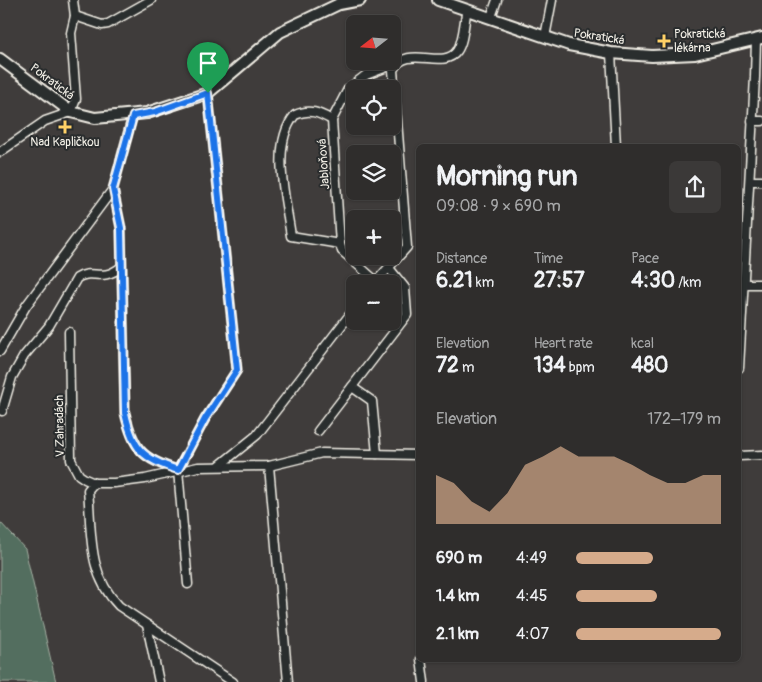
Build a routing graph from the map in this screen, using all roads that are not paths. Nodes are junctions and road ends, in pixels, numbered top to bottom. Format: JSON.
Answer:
{"nodes":[{"id":1,"x":73,"y":0,"type":"edge"},
{"id":2,"x":151,"y":0,"type":"edge"},
{"id":3,"x":360,"y":0,"type":"edge"},
{"id":4,"x":438,"y":0,"type":"edge"},
{"id":5,"x":497,"y":0,"type":"edge"},
{"id":6,"x":552,"y":0,"type":"edge"},
{"id":7,"x":339,"y":2,"type":"edge"},
{"id":8,"x":467,"y":9,"type":"junction"},
{"id":9,"x":75,"y":16,"type":"junction"},
{"id":10,"x":491,"y":17,"type":"junction"},
{"id":11,"x":545,"y":36,"type":"junction"},
{"id":12,"x":759,"y":39,"type":"edge"},
{"id":13,"x":611,"y":53,"type":"junction"},
{"id":14,"x":0,"y":59,"type":"edge"},
{"id":15,"x":401,"y":61,"type":"edge"},
{"id":16,"x":379,"y":70,"type":"edge"},
{"id":17,"x":394,"y":70,"type":"edge"},
{"id":18,"x":208,"y":93,"type":"junction"},
{"id":19,"x":72,"y":112,"type":"junction"},
{"id":20,"x":133,"y":116,"type":"junction"},
{"id":21,"x":332,"y":120,"type":"junction"},
{"id":22,"x":752,"y":121,"type":"junction"},
{"id":23,"x":762,"y":121,"type":"edge"},
{"id":24,"x":616,"y":144,"type":"edge"},
{"id":25,"x":0,"y":152,"type":"edge"},
{"id":26,"x":750,"y":181,"type":"junction"},
{"id":27,"x":762,"y":181,"type":"edge"},
{"id":28,"x":113,"y":189,"type":"junction"},
{"id":29,"x":340,"y":244,"type":"junction"},
{"id":30,"x":121,"y":267,"type":"junction"},
{"id":31,"x":389,"y":268,"type":"junction"},
{"id":32,"x":368,"y":275,"type":"edge"},
{"id":33,"x":382,"y":275,"type":"edge"},
{"id":34,"x":744,"y":284,"type":"junction"},
{"id":35,"x":762,"y":284,"type":"edge"},
{"id":36,"x":346,"y":320,"type":"edge"},
{"id":37,"x":69,"y":332,"type":"dead end"},
{"id":38,"x":741,"y":334,"type":"edge"},
{"id":39,"x":0,"y":351,"type":"edge"},
{"id":40,"x":352,"y":387,"type":"junction"},
{"id":41,"x":2,"y":410,"type":"dead end"},
{"id":42,"x":318,"y":430,"type":"dead end"},
{"id":43,"x":377,"y":454,"type":"junction"},
{"id":44,"x":416,"y":455,"type":"edge"},
{"id":45,"x":762,"y":455,"type":"edge"},
{"id":46,"x":741,"y":456,"type":"edge"},
{"id":47,"x":220,"y":466,"type":"junction"},
{"id":48,"x":269,"y":466,"type":"junction"},
{"id":49,"x":178,"y":470,"type":"junction"},
{"id":50,"x":94,"y":483,"type":"junction"},
{"id":51,"x":188,"y":584,"type":"dead end"},
{"id":52,"x":147,"y":625,"type":"junction"},
{"id":53,"x":421,"y":662,"type":"edge"},
{"id":54,"x":159,"y":682,"type":"edge"},
{"id":55,"x":233,"y":682,"type":"edge"},
{"id":56,"x":288,"y":682,"type":"edge"},
{"id":57,"x":424,"y":682,"type":"edge"}],
"edges":[{"from":1,"to":9,"type":"street"},
{"from":2,"to":9,"type":"street"},
{"from":3,"to":7,"type":"street","name":"Pokratická"},
{"from":4,"to":8,"type":"street","name":"Pokratická"},
{"from":5,"to":10,"type":"street"},
{"from":6,"to":11,"type":"street"},
{"from":7,"to":18,"type":"street","name":"Pokratická"},
{"from":8,"to":10,"type":"street","name":"Pokratická"},
{"from":8,"to":15,"type":"street","name":"Jabloňová"},
{"from":9,"to":19,"type":"street"},
{"from":10,"to":11,"type":"street","name":"Pokratická"},
{"from":11,"to":13,"type":"street","name":"Pokratická"},
{"from":12,"to":13,"type":"street","name":"Pokratická"},
{"from":12,"to":22,"type":"street"},
{"from":13,"to":24,"type":"street"},
{"from":14,"to":19,"type":"street","name":"Pokratická"},
{"from":16,"to":21,"type":"street","name":"Jabloňová"},
{"from":17,"to":31,"type":"street"},
{"from":18,"to":20,"type":"street","name":"Pokratická"},
{"from":18,"to":49,"type":"street"},
{"from":19,"to":20,"type":"street","name":"Pokratická"},
{"from":19,"to":25,"type":"street"},
{"from":20,"to":28,"type":"street"},
{"from":21,"to":29,"type":"street","name":"Jabloňová"},
{"from":21,"to":29,"type":"street"},
{"from":22,"to":23,"type":"street"},
{"from":22,"to":26,"type":"street"},
{"from":26,"to":27,"type":"street"},
{"from":26,"to":34,"type":"street"},
{"from":28,"to":30,"type":"street"},
{"from":28,"to":39,"type":"street"},
{"from":29,"to":32,"type":"street"},
{"from":30,"to":41,"type":"street"},
{"from":30,"to":49,"type":"street"},
{"from":31,"to":33,"type":"street"},
{"from":31,"to":40,"type":"street"},
{"from":34,"to":35,"type":"street"},
{"from":34,"to":38,"type":"street"},
{"from":36,"to":47,"type":"street"},
{"from":37,"to":50,"type":"street","name":"V Zahradách"},
{"from":40,"to":42,"type":"street"},
{"from":40,"to":43,"type":"street"},
{"from":43,"to":44,"type":"street"},
{"from":43,"to":48,"type":"street"},
{"from":45,"to":46,"type":"street"},
{"from":47,"to":48,"type":"street"},
{"from":47,"to":49,"type":"street"},
{"from":48,"to":56,"type":"street"},
{"from":49,"to":50,"type":"street"},
{"from":49,"to":51,"type":"street"},
{"from":50,"to":52,"type":"street"},
{"from":52,"to":54,"type":"street"},
{"from":52,"to":55,"type":"street"},
{"from":53,"to":57,"type":"street"}]}
